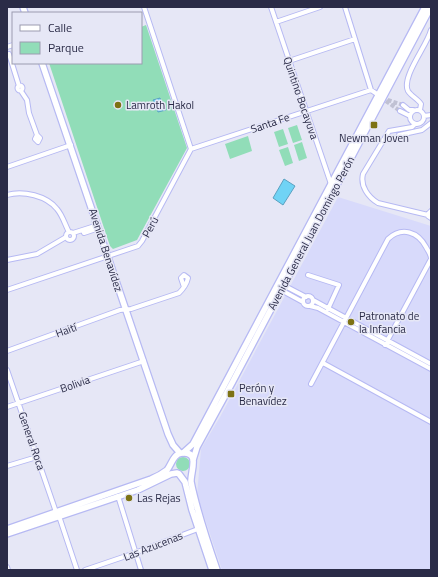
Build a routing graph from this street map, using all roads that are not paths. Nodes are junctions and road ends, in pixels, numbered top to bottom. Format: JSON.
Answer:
{"nodes":[{"id":1,"x":144,"y":7,"type":"edge"},
{"id":2,"x":271,"y":7,"type":"edge"},
{"id":3,"x":320,"y":7,"type":"edge"},
{"id":4,"x":345,"y":7,"type":"edge"},
{"id":5,"x":425,"y":7,"type":"edge"},
{"id":6,"x":431,"y":7,"type":"edge"},
{"id":7,"x":276,"y":22,"type":"junction"},
{"id":8,"x":431,"y":30,"type":"edge"},
{"id":9,"x":355,"y":39,"type":"junction"},
{"id":10,"x":289,"y":61,"type":"junction"},
{"id":11,"x":13,"y":64,"type":"edge"},
{"id":12,"x":45,"y":64,"type":"edge"},
{"id":13,"x":371,"y":90,"type":"junction"},
{"id":14,"x":380,"y":96,"type":"junction"},
{"id":15,"x":403,"y":105,"type":"tunnel mouth"},
{"id":16,"x":400,"y":110,"type":"tunnel mouth"},
{"id":17,"x":414,"y":110,"type":"junction"},
{"id":18,"x":420,"y":110,"type":"junction"},
{"id":19,"x":305,"y":111,"type":"junction"},
{"id":20,"x":431,"y":114,"type":"edge"},
{"id":21,"x":410,"y":116,"type":"junction"},
{"id":22,"x":424,"y":116,"type":"junction"},
{"id":23,"x":422,"y":122,"type":"junction"},
{"id":24,"x":431,"y":123,"type":"edge"},
{"id":25,"x":415,"y":124,"type":"junction"},
{"id":26,"x":425,"y":128,"type":"junction"},
{"id":27,"x":37,"y":135,"type":"dead end"},
{"id":28,"x":399,"y":135,"type":"dead end"},
{"id":29,"x":71,"y":145,"type":"junction"},
{"id":30,"x":192,"y":149,"type":"junction"},
{"id":31,"x":7,"y":167,"type":"edge"},
{"id":32,"x":333,"y":186,"type":"junction"},
{"id":33,"x":7,"y":195,"type":"edge"},
{"id":34,"x":431,"y":211,"type":"edge"},
{"id":35,"x":429,"y":217,"type":"edge"},
{"id":36,"x":98,"y":227,"type":"junction"},
{"id":37,"x":72,"y":234,"type":"junction"},
{"id":38,"x":66,"y":237,"type":"junction"},
{"id":39,"x":108,"y":255,"type":"junction"},
{"id":40,"x":7,"y":260,"type":"edge"},
{"id":41,"x":308,"y":275,"type":"dead end"},
{"id":42,"x":184,"y":287,"type":"dead end"},
{"id":43,"x":282,"y":287,"type":"junction"},
{"id":44,"x":7,"y":290,"type":"edge"},
{"id":45,"x":306,"y":297,"type":"junction"},
{"id":46,"x":313,"y":300,"type":"junction"},
{"id":47,"x":303,"y":302,"type":"junction"},
{"id":48,"x":310,"y":306,"type":"junction"},
{"id":49,"x":328,"y":309,"type":"junction"},
{"id":50,"x":126,"y":310,"type":"junction"},
{"id":51,"x":345,"y":321,"type":"junction"},
{"id":52,"x":386,"y":343,"type":"junction"},
{"id":53,"x":7,"y":351,"type":"edge"},
{"id":54,"x":144,"y":361,"type":"junction"},
{"id":55,"x":323,"y":363,"type":"junction"},
{"id":56,"x":430,"y":365,"type":"edge"},
{"id":57,"x":7,"y":370,"type":"edge"},
{"id":58,"x":311,"y":384,"type":"dead end"},
{"id":59,"x":19,"y":403,"type":"junction"},
{"id":60,"x":7,"y":407,"type":"edge"},
{"id":61,"x":431,"y":422,"type":"edge"},
{"id":62,"x":170,"y":438,"type":"junction"},
{"id":63,"x":182,"y":453,"type":"junction"},
{"id":64,"x":37,"y":457,"type":"junction"},
{"id":65,"x":193,"y":460,"type":"junction"},
{"id":66,"x":172,"y":461,"type":"junction"},
{"id":67,"x":7,"y":466,"type":"edge"},
{"id":68,"x":192,"y":471,"type":"junction"},
{"id":69,"x":178,"y":474,"type":"junction"},
{"id":70,"x":118,"y":496,"type":"junction"},
{"id":71,"x":58,"y":514,"type":"junction"},
{"id":72,"x":7,"y":529,"type":"edge"},
{"id":73,"x":198,"y":529,"type":"junction"},
{"id":74,"x":7,"y":534,"type":"edge"},
{"id":75,"x":135,"y":552,"type":"junction"},
{"id":76,"x":77,"y":570,"type":"edge"},
{"id":77,"x":85,"y":570,"type":"edge"},
{"id":78,"x":141,"y":570,"type":"edge"},
{"id":79,"x":212,"y":570,"type":"edge"},
{"id":80,"x":217,"y":570,"type":"edge"}],
"edges":[{"from":1,"to":30,"type":"street"},
{"from":2,"to":7,"type":"street","name":"Quintino Bocayuva"},
{"from":3,"to":7,"type":"street"},
{"from":4,"to":9,"type":"street"},
{"from":5,"to":14,"type":"main road","name":"Avenida General Juan Domingo Perón"},
{"from":6,"to":14,"type":"main road","name":"Avenida General Juan Domingo Perón"},
{"from":7,"to":10,"type":"street","name":"Quintino Bocayuva"},
{"from":8,"to":18,"type":"street"},
{"from":9,"to":10,"type":"street"},
{"from":9,"to":13,"type":"street"},
{"from":10,"to":19,"type":"street","name":"Quintino Bocayuva"},
{"from":11,"to":27,"type":"street"},
{"from":12,"to":29,"type":"main road","name":"Avenida Benavídez"},
{"from":13,"to":14,"type":"street"},
{"from":13,"to":19,"type":"street","name":"Santa Fe"},
{"from":14,"to":32,"type":"main road","name":"Avenida General Juan Domingo Perón"},
{"from":15,"to":17,"type":"street"},
{"from":16,"to":21,"type":"street"},
{"from":17,"to":18,"type":"street"},
{"from":17,"to":21,"type":"street"},
{"from":18,"to":22,"type":"street"},
{"from":19,"to":30,"type":"street","name":"Santa Fe"},
{"from":19,"to":32,"type":"street","name":"Quintino Bocayuva"},
{"from":20,"to":22,"type":"street"},
{"from":21,"to":25,"type":"street"},
{"from":22,"to":23,"type":"street"},
{"from":23,"to":25,"type":"street"},
{"from":23,"to":26,"type":"street"},
{"from":24,"to":26,"type":"street"},
{"from":25,"to":35,"type":"street"},
{"from":26,"to":28,"type":"street"},
{"from":29,"to":31,"type":"street"},
{"from":29,"to":36,"type":"main road","name":"Avenida Benavídez"},
{"from":30,"to":39,"type":"street","name":"Perú"},
{"from":32,"to":43,"type":"main road","name":"Avenida General Juan Domingo Perón"},
{"from":32,"to":63,"type":"main road","name":"Avenida General Juan Domingo Perón"},
{"from":33,"to":37,"type":"street"},
{"from":34,"to":35,"type":"street"},
{"from":36,"to":37,"type":"street"},
{"from":36,"to":39,"type":"main road","name":"Avenida Benavídez"},
{"from":37,"to":38,"type":"street"},
{"from":37,"to":38,"type":"street"},
{"from":38,"to":40,"type":"street"},
{"from":39,"to":44,"type":"street","name":"Perú"},
{"from":39,"to":50,"type":"main road","name":"Avenida Benavídez"},
{"from":41,"to":49,"type":"street"},
{"from":42,"to":50,"type":"street","name":"Haití"},
{"from":43,"to":45,"type":"street"},
{"from":43,"to":47,"type":"street"},
{"from":43,"to":65,"type":"main road","name":"Avenida General Juan Domingo Perón"},
{"from":45,"to":46,"type":"street"},
{"from":45,"to":47,"type":"street"},
{"from":46,"to":48,"type":"street"},
{"from":46,"to":49,"type":"street"},
{"from":47,"to":48,"type":"street"},
{"from":48,"to":51,"type":"street"},
{"from":49,"to":51,"type":"street"},
{"from":50,"to":53,"type":"street","name":"Haití"},
{"from":50,"to":54,"type":"main road","name":"Avenida Benavídez"},
{"from":51,"to":52,"type":"street"},
{"from":51,"to":52,"type":"street"},
{"from":51,"to":55,"type":"street"},
{"from":52,"to":56,"type":"street"},
{"from":54,"to":59,"type":"street","name":"Bolivia"},
{"from":54,"to":62,"type":"main road","name":"Avenida Benavídez"},
{"from":55,"to":58,"type":"street"},
{"from":55,"to":61,"type":"street"},
{"from":57,"to":59,"type":"street","name":"General Roca"},
{"from":59,"to":60,"type":"street","name":"Bolivia"},
{"from":59,"to":64,"type":"street","name":"General Roca"},
{"from":62,"to":63,"type":"main road","name":"Avenida Benavídez"},
{"from":62,"to":66,"type":"main road","name":"Avenida Benavídez"},
{"from":63,"to":65,"type":"main road"},
{"from":63,"to":66,"type":"main road"},
{"from":64,"to":67,"type":"street"},
{"from":64,"to":71,"type":"street","name":"General Roca"},
{"from":65,"to":68,"type":"main road"},
{"from":66,"to":69,"type":"main road"},
{"from":66,"to":71,"type":"main road"},
{"from":68,"to":69,"type":"main road"},
{"from":68,"to":80,"type":"main road"},
{"from":69,"to":70,"type":"main road"},
{"from":69,"to":73,"type":"main road"},
{"from":70,"to":71,"type":"main road"},
{"from":70,"to":75,"type":"street"},
{"from":71,"to":72,"type":"main road"},
{"from":71,"to":74,"type":"main road"},
{"from":71,"to":76,"type":"street","name":"General Roca"},
{"from":73,"to":75,"type":"street","name":"Las Azucenas"},
{"from":73,"to":79,"type":"main road"},
{"from":75,"to":77,"type":"street","name":"Las Azucenas"},
{"from":75,"to":78,"type":"street"}]}
